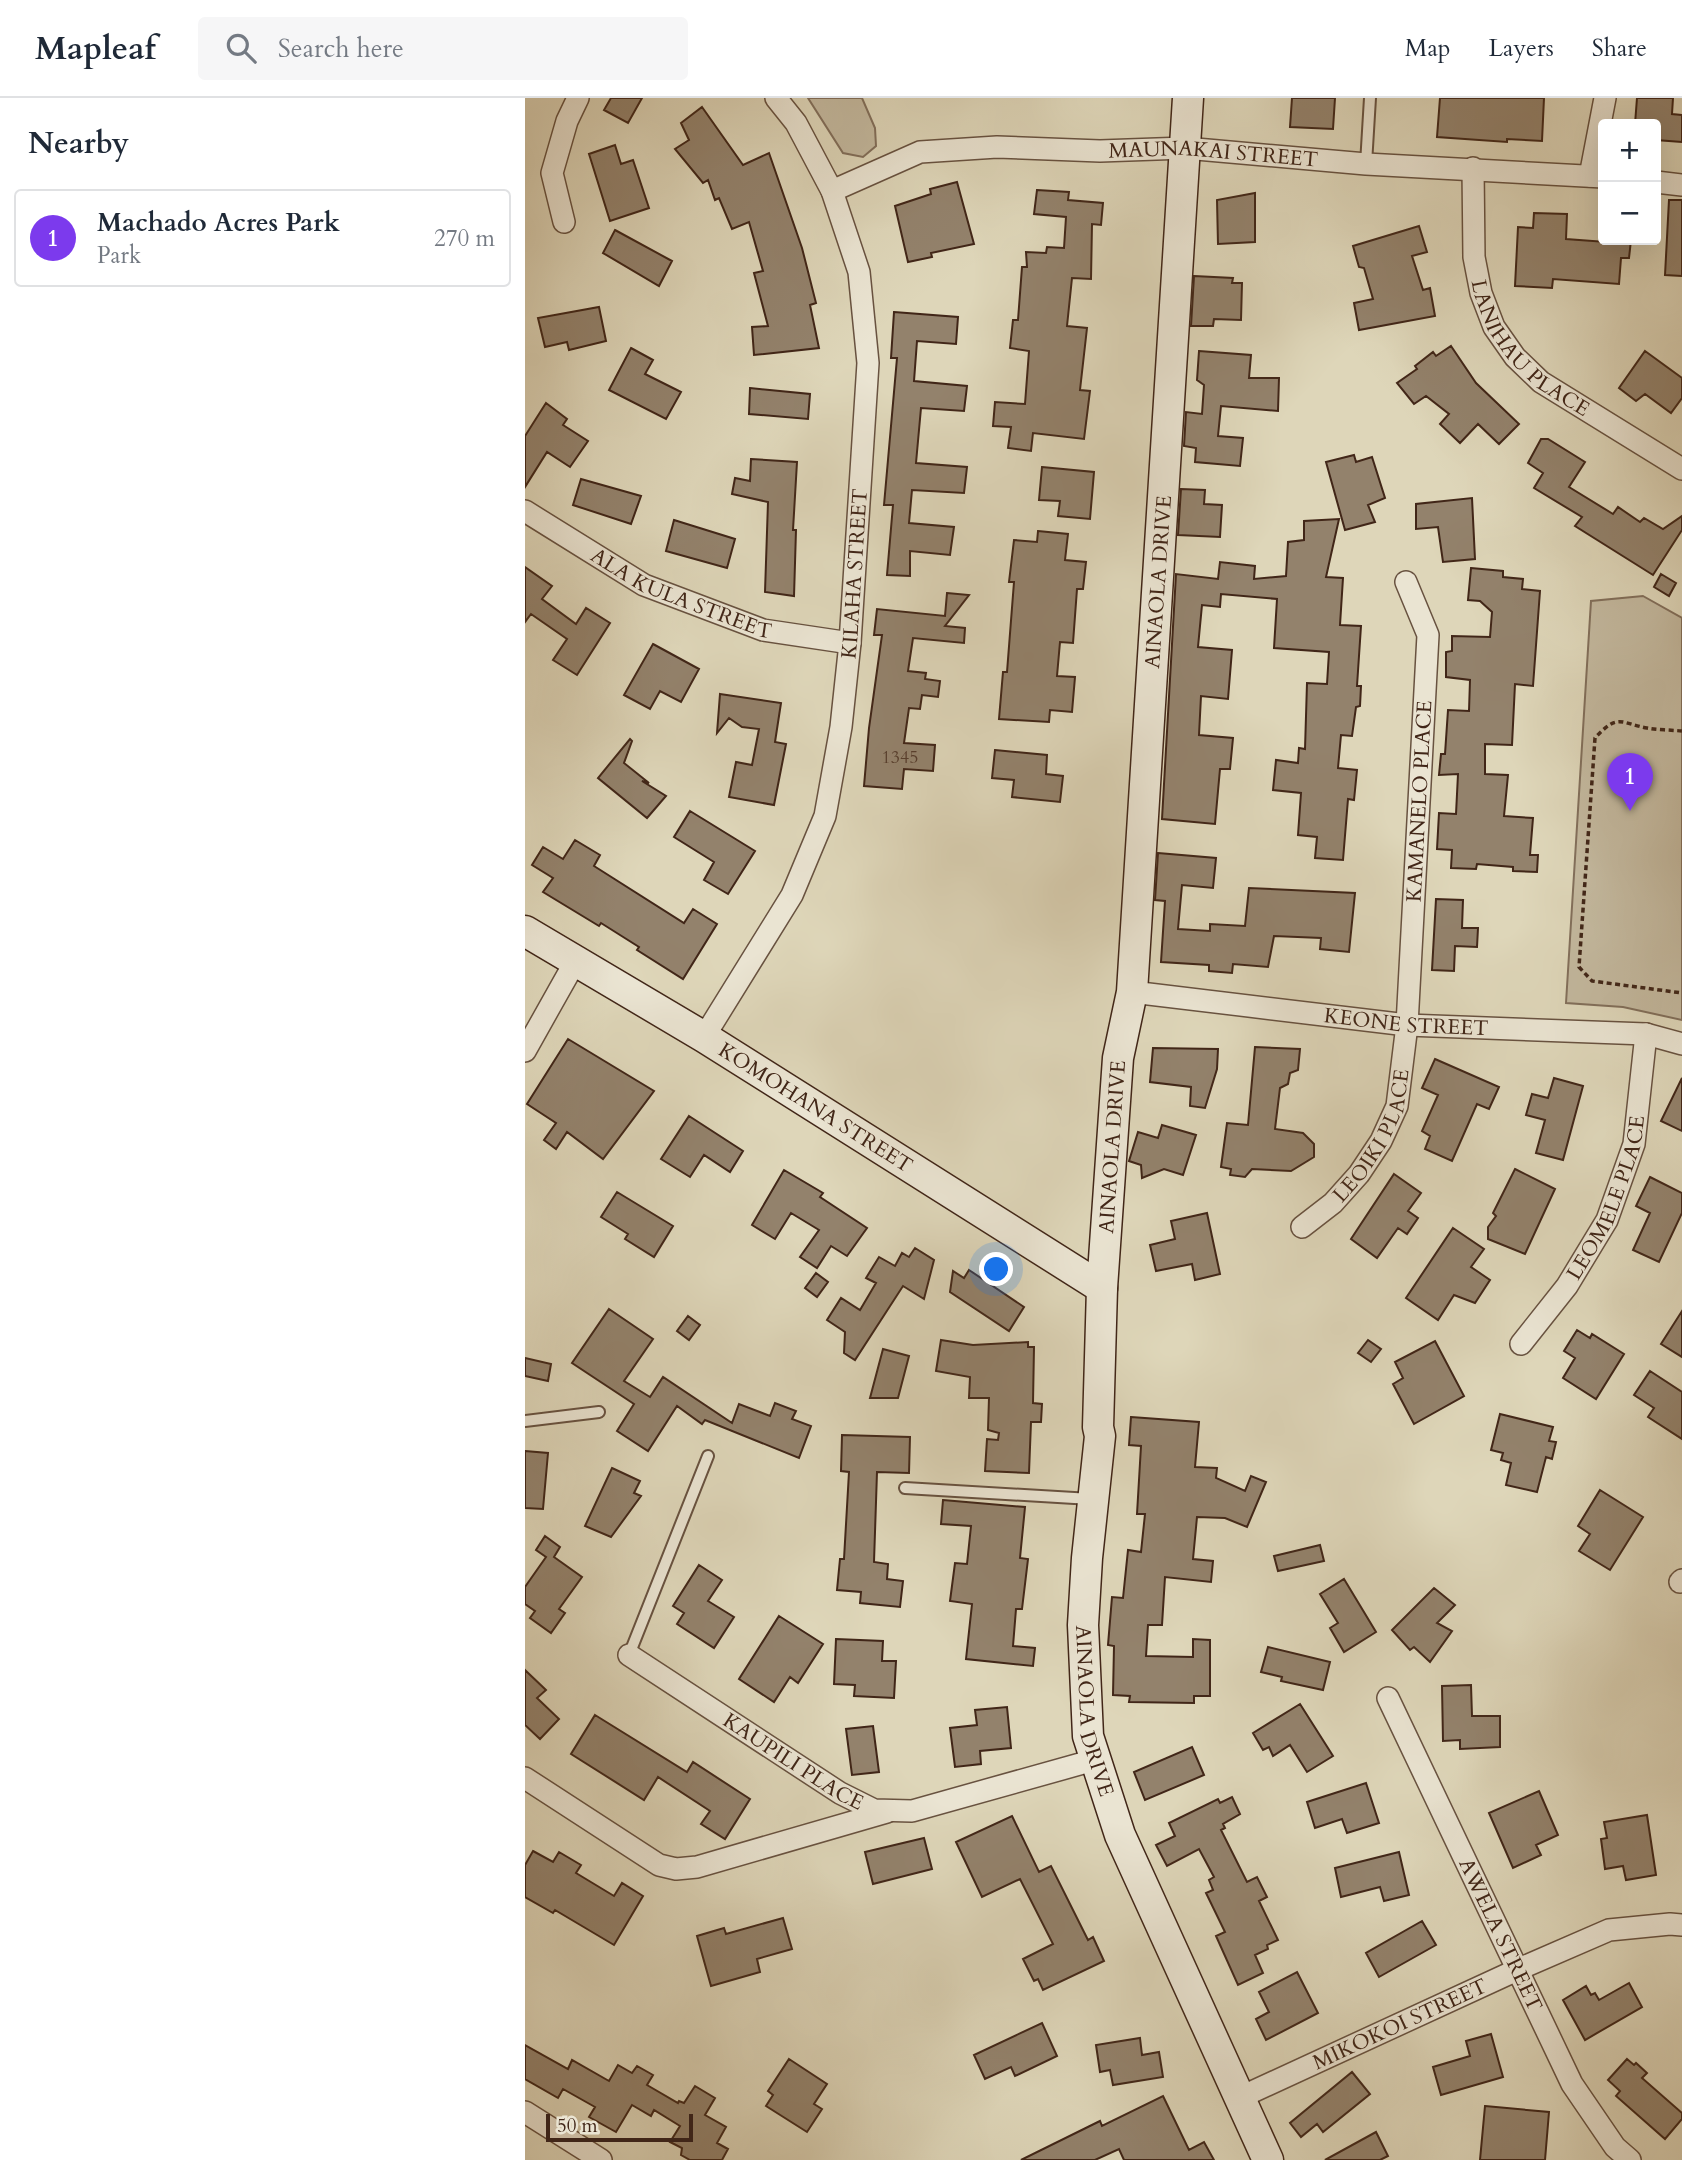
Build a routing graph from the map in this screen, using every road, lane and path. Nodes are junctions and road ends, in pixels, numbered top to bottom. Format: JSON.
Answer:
{"nodes":[{"id":1,"x":578,"y":98,"type":"edge"},
{"id":2,"x":776,"y":98,"type":"edge"},
{"id":3,"x":1188,"y":98,"type":"edge"},
{"id":4,"x":1370,"y":98,"type":"edge"},
{"id":5,"x":1605,"y":98,"type":"edge"},
{"id":6,"x":1185,"y":148,"type":"junction"},
{"id":7,"x":1366,"y":164,"type":"junction"},
{"id":8,"x":1473,"y":168,"type":"junction"},
{"id":9,"x":1597,"y":176,"type":"edge"},
{"id":10,"x":1661,"y":183,"type":"edge"},
{"id":11,"x":1682,"y":185,"type":"edge"},
{"id":12,"x":832,"y":191,"type":"junction"},
{"id":13,"x":564,"y":222,"type":"dead end"},
{"id":14,"x":1682,"y":469,"type":"edge"},
{"id":15,"x":525,"y":511,"type":"edge"},
{"id":16,"x":1406,"y":582,"type":"dead end"},
{"id":17,"x":850,"y":643,"type":"junction"},
{"id":18,"x":1682,"y":731,"type":"edge"},
{"id":19,"x":525,"y":931,"type":"edge"},
{"id":20,"x":575,"y":962,"type":"junction"},
{"id":21,"x":1132,"y":992,"type":"junction"},
{"id":22,"x":1682,"y":993,"type":"edge"},
{"id":23,"x":1407,"y":1025,"type":"junction"},
{"id":24,"x":1646,"y":1034,"type":"junction"},
{"id":25,"x":704,"y":1037,"type":"junction"},
{"id":26,"x":1682,"y":1044,"type":"edge"},
{"id":27,"x":525,"y":1051,"type":"edge"},
{"id":28,"x":1302,"y":1227,"type":"dead end"},
{"id":29,"x":1102,"y":1288,"type":"junction"},
{"id":30,"x":1521,"y":1344,"type":"dead end"},
{"id":31,"x":599,"y":1412,"type":"dead end"},
{"id":32,"x":525,"y":1421,"type":"edge"},
{"id":33,"x":708,"y":1456,"type":"dead end"},
{"id":34,"x":905,"y":1488,"type":"dead end"},
{"id":35,"x":1094,"y":1500,"type":"junction"},
{"id":36,"x":629,"y":1655,"type":"joint"},
{"id":37,"x":1388,"y":1699,"type":"dead end"},
{"id":38,"x":1094,"y":1760,"type":"junction"},
{"id":39,"x":525,"y":1778,"type":"edge"},
{"id":40,"x":893,"y":1810,"type":"junction"},
{"id":41,"x":1682,"y":1925,"type":"edge"},
{"id":42,"x":1519,"y":1969,"type":"junction"},
{"id":43,"x":1239,"y":2098,"type":"junction"},
{"id":44,"x":525,"y":2112,"type":"edge"},
{"id":45,"x":599,"y":2160,"type":"edge"},
{"id":46,"x":1268,"y":2160,"type":"edge"},
{"id":47,"x":1630,"y":2160,"type":"edge"}],
"edges":[{"from":1,"to":13,"type":"street"},
{"from":2,"to":12,"type":"street","name":"KILAHA STREET"},
{"from":3,"to":6,"type":"street","name":"AINAOLA DRIVE"},
{"from":4,"to":7,"type":"lane"},
{"from":5,"to":9,"type":"street"},
{"from":6,"to":7,"type":"street","name":"MAUNAKAI STREET"},
{"from":6,"to":12,"type":"street","name":"MAUNAKAI STREET"},
{"from":6,"to":21,"type":"street","name":"AINAOLA DRIVE"},
{"from":7,"to":8,"type":"street","name":"MAUNAKAI STREET"},
{"from":8,"to":9,"type":"street","name":"MAUNAKAI STREET"},
{"from":8,"to":14,"type":"street","name":"LANIHAU PLACE"},
{"from":10,"to":11,"type":"street"},
{"from":12,"to":17,"type":"street","name":"KILAHA STREET"},
{"from":15,"to":17,"type":"street","name":"ALA KULA STREET"},
{"from":16,"to":23,"type":"street","name":"KAMANELO PLACE"},
{"from":17,"to":25,"type":"street","name":"KILAHA STREET"},
{"from":18,"to":22,"type":"path"},
{"from":19,"to":20,"type":"street","name":"KOMOHANA STREET"},
{"from":20,"to":25,"type":"street","name":"KOMOHANA STREET"},
{"from":20,"to":27,"type":"street"},
{"from":21,"to":23,"type":"street","name":"KEONE STREET"},
{"from":21,"to":29,"type":"street","name":"AINAOLA DRIVE"},
{"from":23,"to":24,"type":"street","name":"KEONE STREET"},
{"from":23,"to":28,"type":"street","name":"LEOIKI PLACE"},
{"from":24,"to":26,"type":"street","name":"KEONE STREET"},
{"from":24,"to":30,"type":"street","name":"LEOMELE PLACE"},
{"from":25,"to":29,"type":"street","name":"KOMOHANA STREET"},
{"from":29,"to":35,"type":"street","name":"AINAOLA DRIVE"},
{"from":31,"to":32,"type":"lane"},
{"from":33,"to":36,"type":"lane"},
{"from":34,"to":35,"type":"lane"},
{"from":35,"to":38,"type":"street","name":"AINAOLA DRIVE"},
{"from":36,"to":40,"type":"street","name":"KAUPILI PLACE"},
{"from":37,"to":42,"type":"street","name":"AWELA STREET"},
{"from":38,"to":40,"type":"street","name":"KAUPILI PLACE"},
{"from":38,"to":43,"type":"street","name":"AINAOLA DRIVE"},
{"from":39,"to":40,"type":"street"},
{"from":41,"to":42,"type":"street","name":"MIKOKOI STREET"},
{"from":42,"to":43,"type":"street","name":"MIKOKOI STREET"},
{"from":42,"to":47,"type":"street","name":"AWELA STREET"},
{"from":43,"to":46,"type":"street","name":"AINAOLA DRIVE"},
{"from":44,"to":45,"type":"street"}]}
